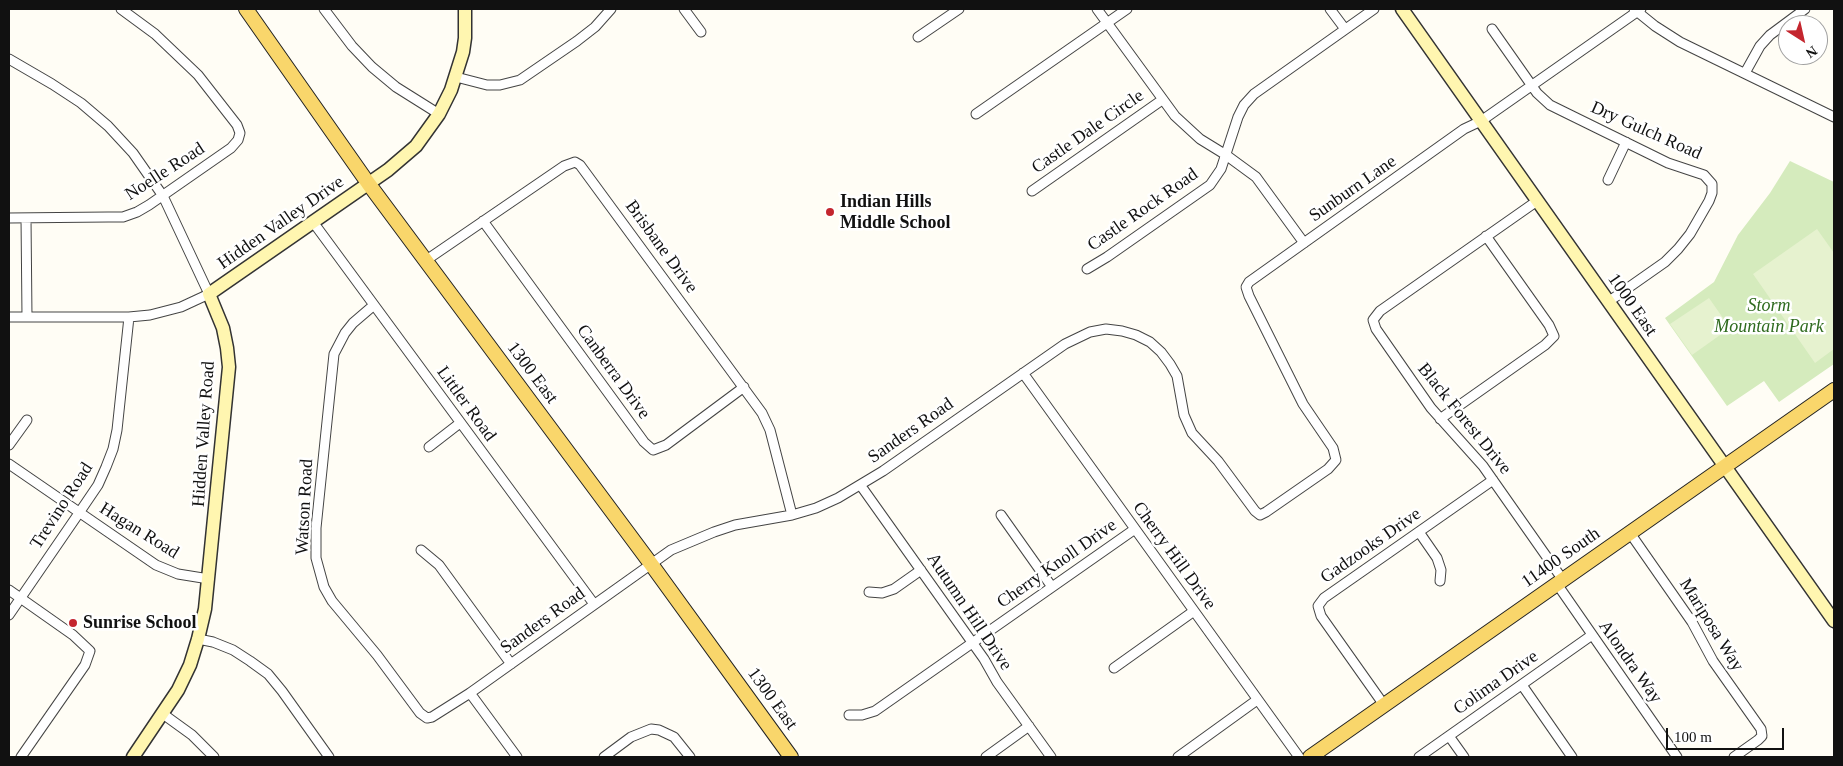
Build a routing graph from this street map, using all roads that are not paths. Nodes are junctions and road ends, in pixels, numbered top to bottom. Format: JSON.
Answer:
{"nodes":[{"id":1,"x":121,"y":9,"type":"edge"},
{"id":2,"x":246,"y":9,"type":"edge"},
{"id":3,"x":324,"y":9,"type":"edge"},
{"id":4,"x":465,"y":9,"type":"edge"},
{"id":5,"x":611,"y":9,"type":"edge"},
{"id":6,"x":684,"y":9,"type":"edge"},
{"id":7,"x":959,"y":9,"type":"edge"},
{"id":8,"x":1097,"y":9,"type":"edge"},
{"id":9,"x":1127,"y":9,"type":"edge"},
{"id":10,"x":1330,"y":9,"type":"edge"},
{"id":11,"x":1374,"y":9,"type":"edge"},
{"id":12,"x":1402,"y":9,"type":"edge"},
{"id":13,"x":1805,"y":9,"type":"edge"},
{"id":14,"x":1637,"y":10,"type":"edge"},
{"id":15,"x":1107,"y":22,"type":"junction"},
{"id":16,"x":1345,"y":29,"type":"junction"},
{"id":17,"x":1492,"y":29,"type":"dead end"},
{"id":18,"x":700,"y":32,"type":"dead end"},
{"id":19,"x":918,"y":37,"type":"dead end"},
{"id":20,"x":9,"y":59,"type":"edge"},
{"id":21,"x":1745,"y":73,"type":"junction"},
{"id":22,"x":456,"y":77,"type":"junction"},
{"id":23,"x":1532,"y":85,"type":"junction"},
{"id":24,"x":1162,"y":100,"type":"junction"},
{"id":25,"x":439,"y":114,"type":"junction"},
{"id":26,"x":976,"y":114,"type":"dead end"},
{"id":27,"x":1834,"y":117,"type":"edge"},
{"id":28,"x":1481,"y":121,"type":"junction"},
{"id":29,"x":1626,"y":142,"type":"junction"},
{"id":30,"x":1226,"y":155,"type":"junction"},
{"id":31,"x":1608,"y":180,"type":"dead end"},
{"id":32,"x":368,"y":183,"type":"junction"},
{"id":33,"x":1032,"y":191,"type":"dead end"},
{"id":34,"x":162,"y":196,"type":"junction"},
{"id":35,"x":1537,"y":201,"type":"junction"},
{"id":36,"x":9,"y":218,"type":"edge"},
{"id":37,"x":26,"y":218,"type":"junction"},
{"id":38,"x":483,"y":221,"type":"junction"},
{"id":39,"x":313,"y":222,"type":"junction"},
{"id":40,"x":1486,"y":236,"type":"junction"},
{"id":41,"x":1304,"y":243,"type":"junction"},
{"id":42,"x":425,"y":261,"type":"junction"},
{"id":43,"x":1087,"y":268,"type":"dead end"},
{"id":44,"x":209,"y":294,"type":"junction"},
{"id":45,"x":1608,"y":302,"type":"junction"},
{"id":46,"x":374,"y":305,"type":"junction"},
{"id":47,"x":9,"y":317,"type":"edge"},
{"id":48,"x":27,"y":317,"type":"junction"},
{"id":49,"x":129,"y":317,"type":"junction"},
{"id":50,"x":1023,"y":373,"type":"junction"},
{"id":51,"x":744,"y":387,"type":"junction"},
{"id":52,"x":1834,"y":390,"type":"edge"},
{"id":53,"x":1440,"y":419,"type":"junction"},
{"id":54,"x":27,"y":420,"type":"dead end"},
{"id":55,"x":460,"y":424,"type":"junction"},
{"id":56,"x":9,"y":445,"type":"edge"},
{"id":57,"x":430,"y":447,"type":"dead end"},
{"id":58,"x":1336,"y":460,"type":"joint"},
{"id":59,"x":9,"y":464,"type":"edge"},
{"id":60,"x":1725,"y":466,"type":"junction"},
{"id":61,"x":1493,"y":480,"type":"junction"},
{"id":62,"x":861,"y":486,"type":"junction"},
{"id":63,"x":80,"y":513,"type":"junction"},
{"id":64,"x":792,"y":515,"type":"junction"},
{"id":65,"x":1001,"y":515,"type":"dead end"},
{"id":66,"x":1135,"y":529,"type":"junction"},
{"id":67,"x":1419,"y":532,"type":"junction"},
{"id":68,"x":1630,"y":533,"type":"junction"},
{"id":69,"x":421,"y":550,"type":"dead end"},
{"id":70,"x":650,"y":564,"type":"junction"},
{"id":71,"x":921,"y":570,"type":"junction"},
{"id":72,"x":209,"y":579,"type":"junction"},
{"id":73,"x":1440,"y":581,"type":"dead end"},
{"id":74,"x":1560,"y":582,"type":"junction"},
{"id":75,"x":1052,"y":586,"type":"junction"},
{"id":76,"x":9,"y":590,"type":"edge"},
{"id":77,"x":869,"y":592,"type":"dead end"},
{"id":78,"x":20,"y":598,"type":"junction"},
{"id":79,"x":594,"y":604,"type":"junction"},
{"id":80,"x":1194,"y":611,"type":"junction"},
{"id":81,"x":9,"y":615,"type":"edge"},
{"id":82,"x":1834,"y":621,"type":"edge"},
{"id":83,"x":1592,"y":635,"type":"junction"},
{"id":84,"x":198,"y":639,"type":"junction"},
{"id":85,"x":973,"y":642,"type":"junction"},
{"id":86,"x":511,"y":664,"type":"junction"},
{"id":87,"x":1114,"y":668,"type":"dead end"},
{"id":88,"x":1522,"y":685,"type":"junction"},
{"id":89,"x":470,"y":693,"type":"junction"},
{"id":90,"x":1257,"y":700,"type":"junction"},
{"id":91,"x":1384,"y":705,"type":"junction"},
{"id":92,"x":163,"y":714,"type":"junction"},
{"id":93,"x":849,"y":715,"type":"dead end"},
{"id":94,"x":427,"y":718,"type":"joint"},
{"id":95,"x":1029,"y":726,"type":"junction"},
{"id":96,"x":1449,"y":736,"type":"junction"},
{"id":97,"x":21,"y":757,"type":"edge"},
{"id":98,"x":133,"y":757,"type":"edge"},
{"id":99,"x":214,"y":757,"type":"edge"},
{"id":100,"x":329,"y":757,"type":"edge"},
{"id":101,"x":517,"y":757,"type":"edge"},
{"id":102,"x":604,"y":757,"type":"edge"},
{"id":103,"x":690,"y":757,"type":"edge"},
{"id":104,"x":791,"y":757,"type":"edge"},
{"id":105,"x":986,"y":757,"type":"edge"},
{"id":106,"x":1051,"y":757,"type":"edge"},
{"id":107,"x":1178,"y":757,"type":"edge"},
{"id":108,"x":1299,"y":757,"type":"edge"},
{"id":109,"x":1310,"y":757,"type":"edge"},
{"id":110,"x":1418,"y":757,"type":"edge"},
{"id":111,"x":1464,"y":757,"type":"edge"},
{"id":112,"x":1572,"y":757,"type":"edge"},
{"id":113,"x":1676,"y":757,"type":"edge"},
{"id":114,"x":1734,"y":757,"type":"edge"}],
"edges":[{"from":1,"to":34,"type":"street","name":"Noelle Road"},
{"from":2,"to":32,"type":"main road","name":"1300 East"},
{"from":3,"to":25,"type":"street"},
{"from":4,"to":22,"type":"street","name":"Hidden Valley Drive"},
{"from":5,"to":22,"type":"street"},
{"from":6,"to":18,"type":"street"},
{"from":7,"to":19,"type":"street"},
{"from":8,"to":15,"type":"street"},
{"from":9,"to":15,"type":"street"},
{"from":10,"to":16,"type":"street"},
{"from":11,"to":16,"type":"street","name":"Castle Rock Road"},
{"from":12,"to":28,"type":"street","name":"1000 East"},
{"from":13,"to":21,"type":"street"},
{"from":14,"to":21,"type":"street"},
{"from":14,"to":23,"type":"street","name":"Sunburn Lane"},
{"from":15,"to":24,"type":"street"},
{"from":15,"to":26,"type":"street"},
{"from":16,"to":30,"type":"street","name":"Castle Rock Road"},
{"from":17,"to":23,"type":"street","name":"Dry Gulch Road"},
{"from":20,"to":34,"type":"street","name":"Hidden Valley Road"},
{"from":21,"to":27,"type":"street"},
{"from":22,"to":25,"type":"street","name":"Hidden Valley Drive"},
{"from":23,"to":28,"type":"street","name":"Sunburn Lane"},
{"from":23,"to":29,"type":"street","name":"Dry Gulch Road"},
{"from":24,"to":30,"type":"street"},
{"from":24,"to":33,"type":"street","name":"Castle Dale Circle"},
{"from":25,"to":32,"type":"street","name":"Hidden Valley Drive"},
{"from":28,"to":35,"type":"street","name":"1000 East"},
{"from":28,"to":41,"type":"street","name":"Sunburn Lane"},
{"from":29,"to":31,"type":"street"},
{"from":29,"to":45,"type":"street","name":"Dry Gulch Road"},
{"from":30,"to":41,"type":"street"},
{"from":30,"to":43,"type":"street","name":"Castle Rock Road"},
{"from":32,"to":39,"type":"street","name":"Hidden Valley Drive"},
{"from":32,"to":42,"type":"main road","name":"1300 East"},
{"from":34,"to":37,"type":"street","name":"Noelle Road"},
{"from":34,"to":44,"type":"street","name":"Hidden Valley Road"},
{"from":35,"to":40,"type":"street","name":"Black Forest Drive"},
{"from":35,"to":45,"type":"street","name":"1000 East"},
{"from":36,"to":37,"type":"street","name":"Noelle Road"},
{"from":37,"to":48,"type":"street"},
{"from":38,"to":42,"type":"street","name":"Brisbane Drive"},
{"from":38,"to":51,"type":"street","name":"Brisbane Drive"},
{"from":38,"to":51,"type":"street","name":"Canberra Drive"},
{"from":39,"to":44,"type":"street","name":"Hidden Valley Drive"},
{"from":39,"to":46,"type":"street","name":"Littler Road"},
{"from":40,"to":53,"type":"street","name":"Black Forest Drive"},
{"from":40,"to":53,"type":"street"},
{"from":41,"to":58,"type":"street","name":"Sunburn Lane"},
{"from":42,"to":70,"type":"main road","name":"1300 East"},
{"from":44,"to":49,"type":"street","name":"Hidden Valley Drive"},
{"from":44,"to":72,"type":"street","name":"Hidden Valley Road"},
{"from":45,"to":60,"type":"street","name":"1000 East"},
{"from":46,"to":55,"type":"street","name":"Littler Road"},
{"from":46,"to":94,"type":"street","name":"Watson Road"},
{"from":47,"to":48,"type":"street","name":"Hidden Valley Drive"},
{"from":48,"to":49,"type":"street","name":"Hidden Valley Drive"},
{"from":49,"to":63,"type":"street","name":"Trevino Road"},
{"from":50,"to":58,"type":"street","name":"Sanders Road"},
{"from":50,"to":62,"type":"street","name":"Sanders Road"},
{"from":50,"to":66,"type":"street","name":"Cherry Hill Drive"},
{"from":51,"to":64,"type":"street","name":"Brisbane Drive"},
{"from":52,"to":60,"type":"main road","name":"11400 South"},
{"from":53,"to":61,"type":"street","name":"Black Forest Drive"},
{"from":54,"to":56,"type":"street"},
{"from":55,"to":57,"type":"street"},
{"from":55,"to":79,"type":"street","name":"Littler Road"},
{"from":59,"to":63,"type":"street","name":"Hagan Road"},
{"from":60,"to":68,"type":"main road","name":"11400 South"},
{"from":60,"to":82,"type":"street","name":"1000 East"},
{"from":61,"to":67,"type":"street","name":"Gadzooks Drive"},
{"from":61,"to":74,"type":"street","name":"Black Forest Drive"},
{"from":62,"to":64,"type":"street","name":"Sanders Road"},
{"from":62,"to":71,"type":"street","name":"Autumn Hill Drive"},
{"from":63,"to":72,"type":"street","name":"Hagan Road"},
{"from":63,"to":78,"type":"street","name":"Trevino Road"},
{"from":64,"to":70,"type":"street","name":"Sanders Road"},
{"from":65,"to":75,"type":"street"},
{"from":66,"to":75,"type":"street","name":"Cherry Knoll Drive"},
{"from":66,"to":80,"type":"street","name":"Cherry Hill Drive"},
{"from":67,"to":73,"type":"street"},
{"from":67,"to":91,"type":"street","name":"Gadzooks Drive"},
{"from":68,"to":74,"type":"main road","name":"11400 South"},
{"from":68,"to":114,"type":"street","name":"Mariposa Way"},
{"from":69,"to":86,"type":"street"},
{"from":70,"to":79,"type":"street","name":"Sanders Road"},
{"from":70,"to":104,"type":"main road","name":"1300 East"},
{"from":71,"to":77,"type":"street"},
{"from":71,"to":85,"type":"street","name":"Autumn Hill Drive"},
{"from":72,"to":84,"type":"street","name":"Hidden Valley Road"},
{"from":74,"to":83,"type":"street","name":"Alondra Way"},
{"from":74,"to":91,"type":"main road","name":"11400 South"},
{"from":75,"to":85,"type":"street","name":"Cherry Knoll Drive"},
{"from":76,"to":78,"type":"street"},
{"from":78,"to":81,"type":"street","name":"Trevino Road"},
{"from":78,"to":97,"type":"street"},
{"from":79,"to":86,"type":"street","name":"Sanders Road"},
{"from":80,"to":87,"type":"street"},
{"from":80,"to":90,"type":"street","name":"Cherry Hill Drive"},
{"from":83,"to":88,"type":"street","name":"Colima Drive"},
{"from":83,"to":113,"type":"street","name":"Alondra Way"},
{"from":84,"to":92,"type":"street","name":"Hidden Valley Road"},
{"from":84,"to":100,"type":"street"},
{"from":85,"to":93,"type":"street","name":"Cherry Knoll Drive"},
{"from":85,"to":95,"type":"street","name":"Autumn Hill Drive"},
{"from":86,"to":89,"type":"street","name":"Sanders Road"},
{"from":88,"to":96,"type":"street","name":"Colima Drive"},
{"from":88,"to":112,"type":"street"},
{"from":89,"to":94,"type":"street","name":"Sanders Road"},
{"from":89,"to":101,"type":"street"},
{"from":90,"to":107,"type":"street"},
{"from":90,"to":108,"type":"street","name":"Cherry Hill Drive"},
{"from":91,"to":109,"type":"main road","name":"11400 South"},
{"from":92,"to":98,"type":"street","name":"Hidden Valley Road"},
{"from":92,"to":99,"type":"street"},
{"from":95,"to":105,"type":"street"},
{"from":95,"to":106,"type":"street","name":"Autumn Hill Drive"},
{"from":96,"to":110,"type":"street","name":"Colima Drive"},
{"from":96,"to":111,"type":"street"},
{"from":102,"to":103,"type":"street"}]}
